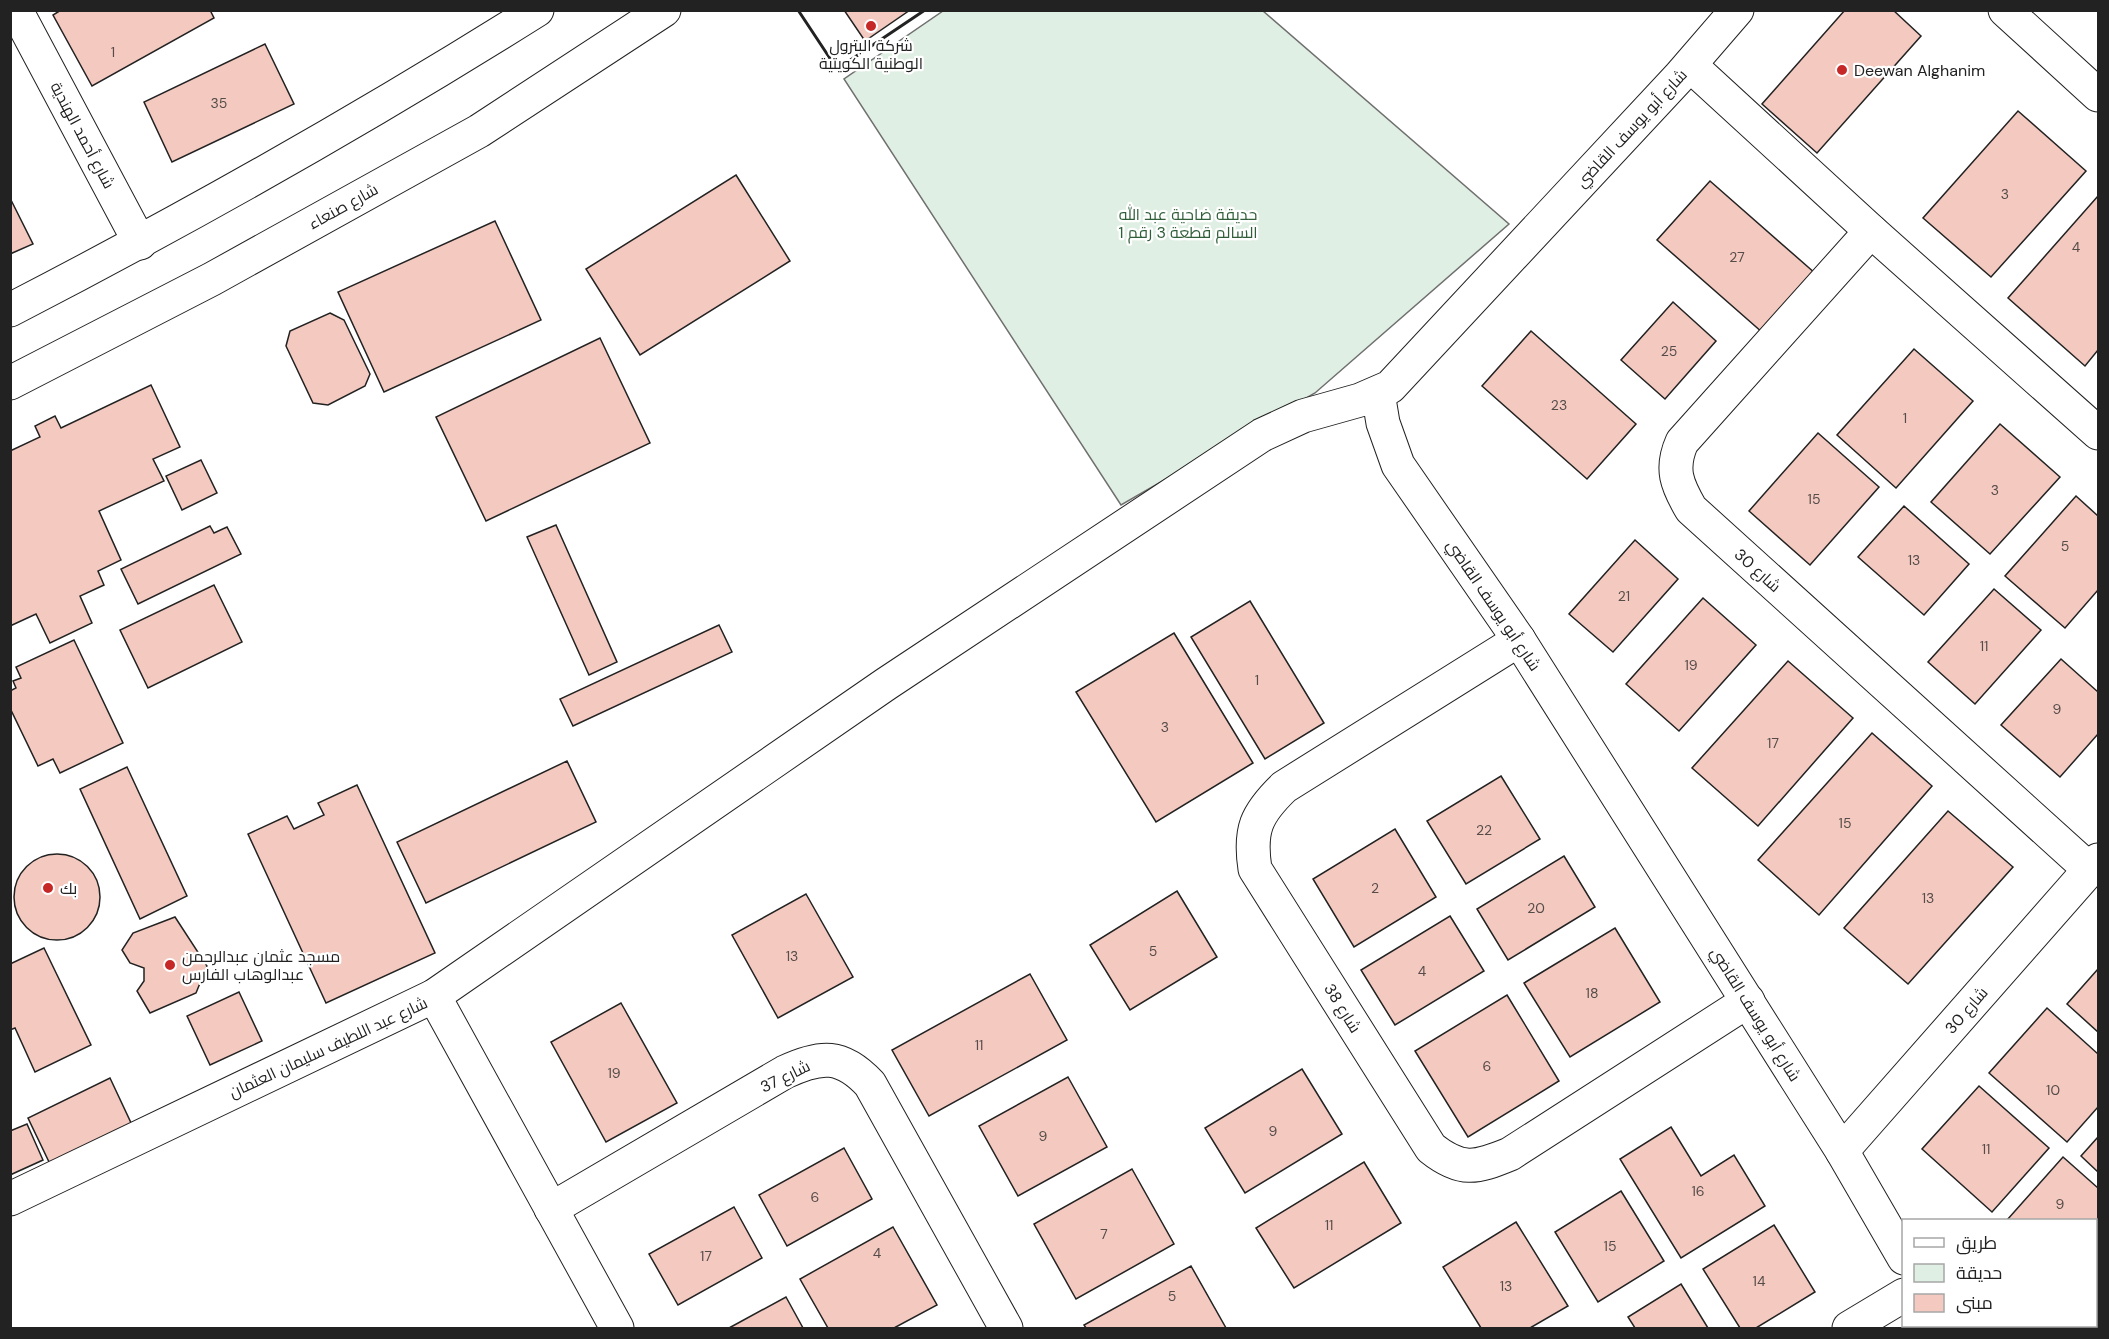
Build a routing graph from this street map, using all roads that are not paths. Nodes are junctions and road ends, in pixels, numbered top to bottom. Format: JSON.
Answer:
{"nodes":[{"id":1,"x":537,"y":10,"type":"edge"},
{"id":2,"x":664,"y":10,"type":"edge"},
{"id":3,"x":1737,"y":10,"type":"edge"},
{"id":4,"x":2005,"y":10,"type":"edge"},
{"id":5,"x":2033,"y":10,"type":"edge"},
{"id":6,"x":18,"y":25,"type":"edge"},
{"id":7,"x":2041,"y":43,"type":"junction"},
{"id":8,"x":1690,"y":65,"type":"junction"},
{"id":9,"x":2098,"y":95,"type":"edge"},
{"id":10,"x":1871,"y":231,"type":"junction"},
{"id":11,"x":140,"y":243,"type":"junction"},
{"id":12,"x":10,"y":310,"type":"edge"},
{"id":13,"x":10,"y":383,"type":"edge"},
{"id":14,"x":1378,"y":393,"type":"junction"},
{"id":15,"x":2098,"y":433,"type":"edge"},
{"id":16,"x":1518,"y":640,"type":"junction"},
{"id":17,"x":2094,"y":865,"type":"edge"},
{"id":18,"x":434,"y":996,"type":"junction"},
{"id":19,"x":1748,"y":1001,"type":"junction"},
{"id":20,"x":1842,"y":1150,"type":"junction"},
{"id":21,"x":10,"y":1199,"type":"edge"},
{"id":22,"x":551,"y":1209,"type":"junction"},
{"id":23,"x":1902,"y":1255,"type":"edge"},
{"id":24,"x":1902,"y":1296,"type":"edge"},
{"id":25,"x":617,"y":1329,"type":"edge"},
{"id":26,"x":1006,"y":1329,"type":"edge"},
{"id":27,"x":1849,"y":1329,"type":"edge"}],
"edges":[{"from":1,"to":11,"type":"street"},
{"from":2,"to":13,"type":"street","name":"شارع صنعاء"},
{"from":3,"to":8,"type":"street","name":"شارع أبو يوسف القاضي"},
{"from":4,"to":7,"type":"street"},
{"from":5,"to":7,"type":"street"},
{"from":6,"to":11,"type":"street","name":"شارع أحمد الهندية"},
{"from":7,"to":9,"type":"street"},
{"from":8,"to":10,"type":"street"},
{"from":8,"to":14,"type":"street","name":"شارع أبو يوسف القاضي"},
{"from":10,"to":15,"type":"street"},
{"from":10,"to":17,"type":"street","name":"شارع 30"},
{"from":11,"to":12,"type":"street"},
{"from":14,"to":16,"type":"street","name":"شارع أبو يوسف القاضي"},
{"from":14,"to":18,"type":"street"},
{"from":16,"to":19,"type":"street","name":"شارع أبو يوسف القاضي"},
{"from":16,"to":19,"type":"street","name":"شارع 38"},
{"from":17,"to":20,"type":"street","name":"شارع 30"},
{"from":18,"to":21,"type":"street","name":"شارع عبد اللطيف سليمان العثمان"},
{"from":18,"to":22,"type":"street","name":"شارع عبد اللطيف سليمان العثمان"},
{"from":19,"to":20,"type":"street","name":"شارع أبو يوسف القاضي"},
{"from":20,"to":23,"type":"street","name":"شارع أبو يوسف القاضي"},
{"from":22,"to":25,"type":"street","name":"شارع عبد اللطيف سليمان العثمان"},
{"from":22,"to":26,"type":"street","name":"شارع 37"},
{"from":24,"to":27,"type":"street"}]}
